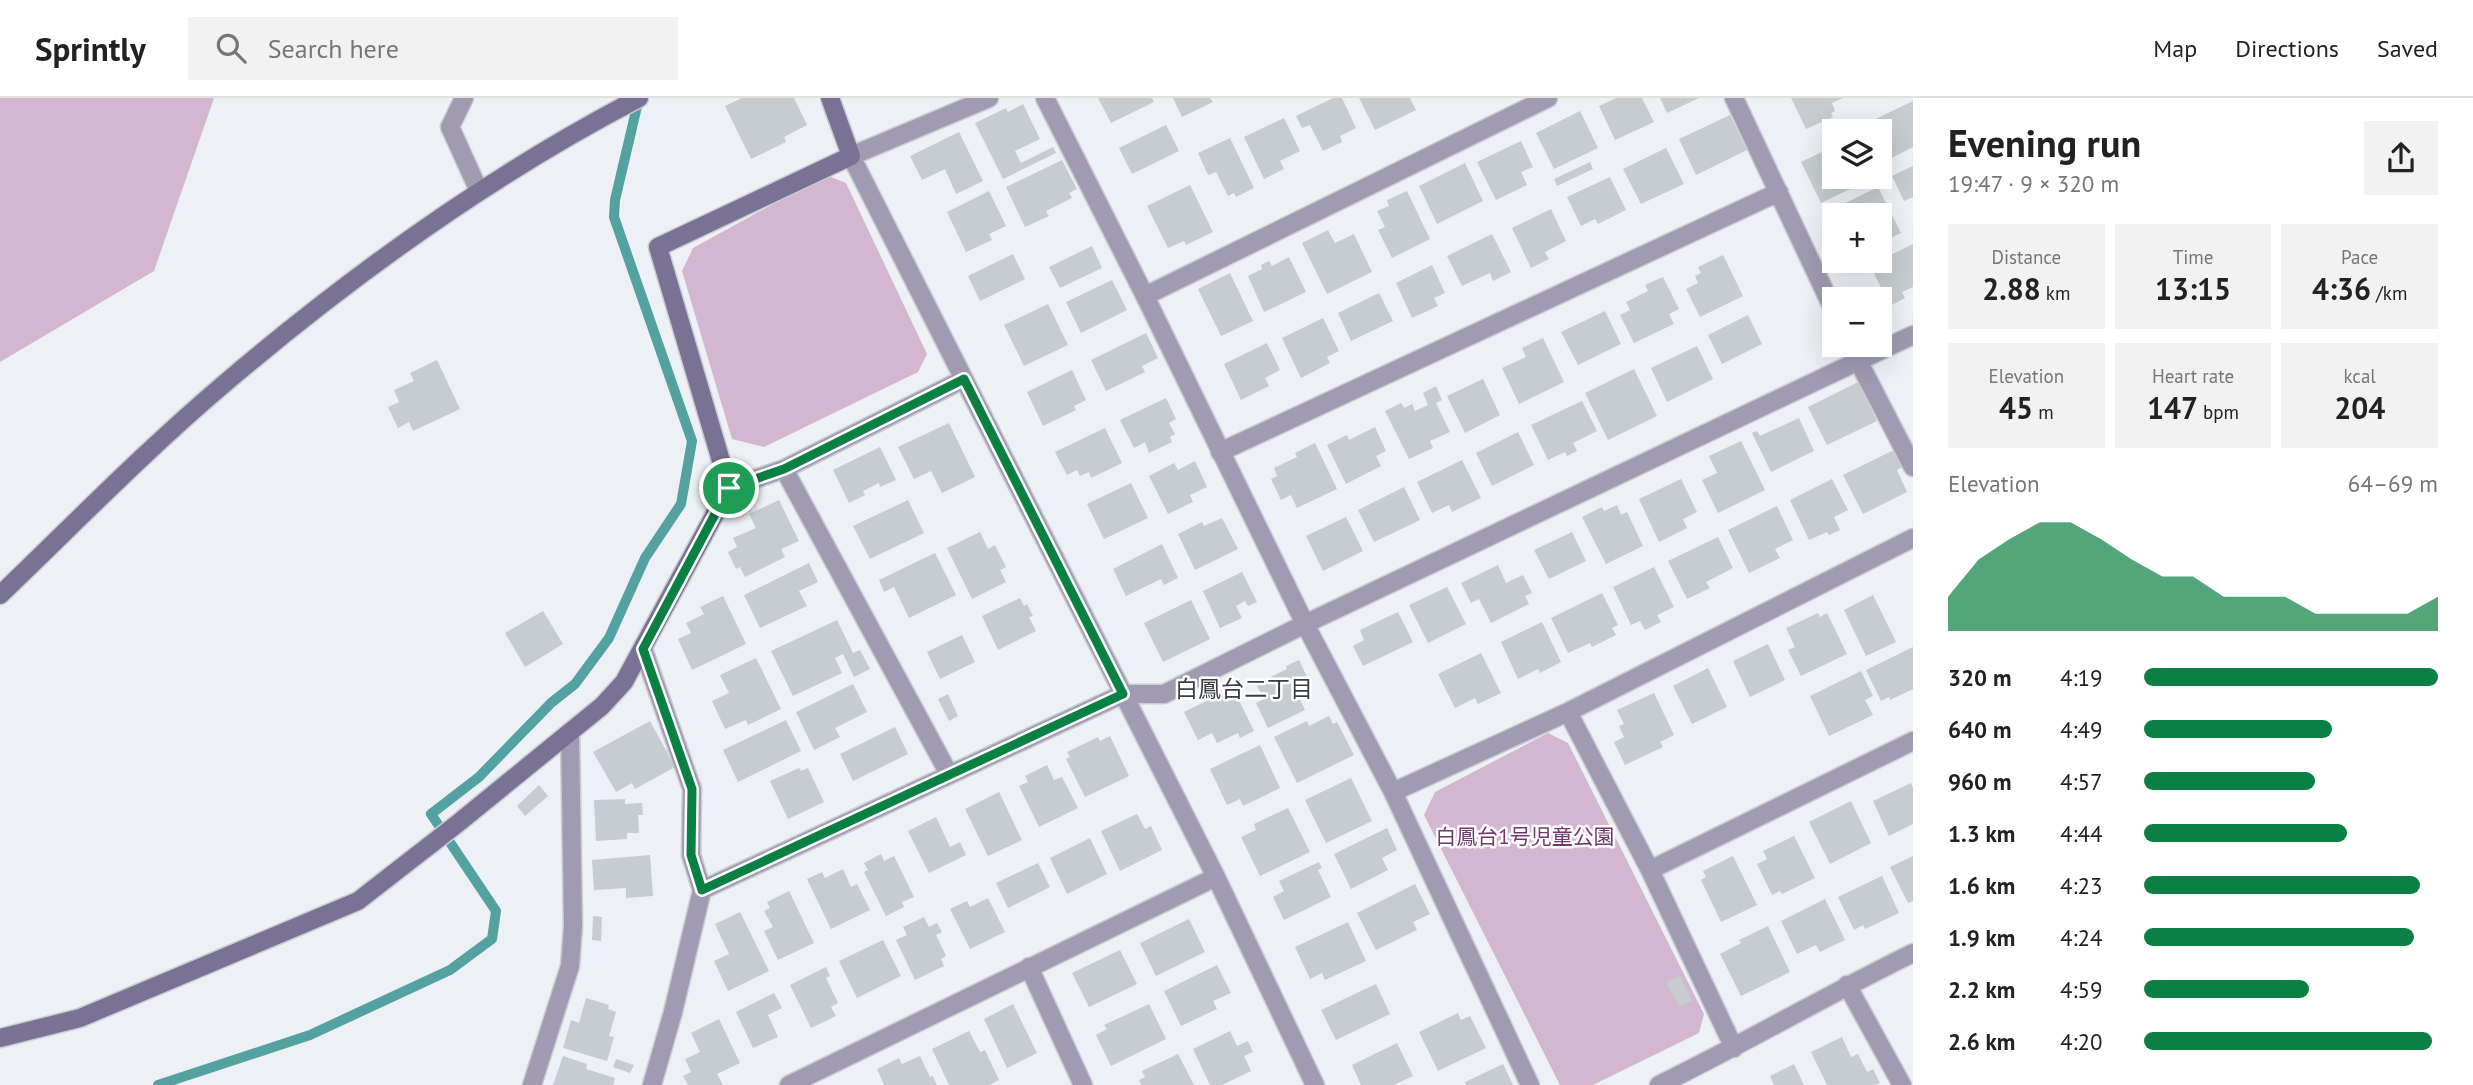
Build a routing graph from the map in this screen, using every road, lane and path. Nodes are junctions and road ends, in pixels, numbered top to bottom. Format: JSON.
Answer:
{"nodes":[{"id":1,"x":464,"y":98,"type":"edge"},
{"id":2,"x":639,"y":98,"type":"edge"},
{"id":3,"x":830,"y":98,"type":"edge"},
{"id":4,"x":989,"y":98,"type":"edge"},
{"id":5,"x":1045,"y":98,"type":"edge"},
{"id":6,"x":1548,"y":98,"type":"edge"},
{"id":7,"x":1734,"y":98,"type":"edge"},
{"id":8,"x":619,"y":103,"type":"edge"},
{"id":9,"x":851,"y":156,"type":"junction"},
{"id":10,"x":479,"y":191,"type":"junction"},
{"id":11,"x":1779,"y":192,"type":"junction"},
{"id":12,"x":1823,"y":287,"type":"edge"},
{"id":13,"x":1145,"y":296,"type":"junction"},
{"id":14,"x":1913,"y":335,"type":"edge"},
{"id":15,"x":1856,"y":357,"type":"edge"},
{"id":16,"x":1858,"y":361,"type":"junction"},
{"id":17,"x":964,"y":379,"type":"junction"},
{"id":18,"x":1220,"y":452,"type":"junction"},
{"id":19,"x":1913,"y":467,"type":"edge"},
{"id":20,"x":784,"y":469,"type":"junction"},
{"id":21,"x":729,"y":488,"type":"junction"},
{"id":22,"x":1913,"y":538,"type":"edge"},
{"id":23,"x":0,"y":594,"type":"edge"},
{"id":24,"x":1305,"y":624,"type":"junction"},
{"id":25,"x":643,"y":649,"type":"junction"},
{"id":26,"x":1123,"y":694,"type":"junction"},
{"id":27,"x":1568,"y":712,"type":"junction"},
{"id":28,"x":570,"y":732,"type":"junction"},
{"id":29,"x":1913,"y":741,"type":"edge"},
{"id":30,"x":948,"y":774,"type":"junction"},
{"id":31,"x":1393,"y":792,"type":"junction"},
{"id":32,"x":1650,"y":870,"type":"junction"},
{"id":33,"x":1216,"y":877,"type":"junction"},
{"id":34,"x":702,"y":890,"type":"junction"},
{"id":35,"x":1913,"y":953,"type":"edge"},
{"id":36,"x":1029,"y":967,"type":"junction"},
{"id":37,"x":1847,"y":985,"type":"junction"},
{"id":38,"x":0,"y":1038,"type":"edge"},
{"id":39,"x":1734,"y":1048,"type":"junction"},
{"id":40,"x":531,"y":1085,"type":"edge"},
{"id":41,"x":652,"y":1085,"type":"edge"},
{"id":42,"x":789,"y":1085,"type":"edge"},
{"id":43,"x":1083,"y":1085,"type":"edge"},
{"id":44,"x":1315,"y":1085,"type":"edge"},
{"id":45,"x":1530,"y":1085,"type":"edge"},
{"id":46,"x":1659,"y":1085,"type":"edge"},
{"id":47,"x":1902,"y":1085,"type":"edge"}],
"edges":[{"from":1,"to":10,"type":"street"},
{"from":2,"to":8,"type":"street"},
{"from":3,"to":9,"type":"street"},
{"from":4,"to":9,"type":"street"},
{"from":5,"to":13,"type":"street"},
{"from":6,"to":13,"type":"street"},
{"from":7,"to":11,"type":"street"},
{"from":8,"to":10,"type":"street"},
{"from":9,"to":17,"type":"street"},
{"from":9,"to":21,"type":"street"},
{"from":10,"to":23,"type":"street"},
{"from":11,"to":12,"type":"street"},
{"from":11,"to":18,"type":"street"},
{"from":13,"to":18,"type":"street"},
{"from":14,"to":16,"type":"street"},
{"from":15,"to":16,"type":"street"},
{"from":16,"to":19,"type":"street"},
{"from":16,"to":24,"type":"street"},
{"from":17,"to":20,"type":"street"},
{"from":17,"to":26,"type":"street"},
{"from":18,"to":24,"type":"street"},
{"from":20,"to":21,"type":"street"},
{"from":20,"to":30,"type":"street"},
{"from":21,"to":25,"type":"street"},
{"from":22,"to":27,"type":"street"},
{"from":24,"to":26,"type":"street"},
{"from":24,"to":31,"type":"street"},
{"from":25,"to":28,"type":"street"},
{"from":25,"to":34,"type":"street"},
{"from":26,"to":30,"type":"street"},
{"from":26,"to":33,"type":"street"},
{"from":27,"to":31,"type":"street"},
{"from":27,"to":32,"type":"street"},
{"from":28,"to":38,"type":"street"},
{"from":28,"to":40,"type":"street"},
{"from":29,"to":32,"type":"street"},
{"from":30,"to":34,"type":"street"},
{"from":31,"to":45,"type":"street"},
{"from":32,"to":39,"type":"street"},
{"from":33,"to":36,"type":"street"},
{"from":33,"to":44,"type":"street"},
{"from":34,"to":41,"type":"street"},
{"from":35,"to":37,"type":"street"},
{"from":36,"to":42,"type":"street"},
{"from":36,"to":43,"type":"street"},
{"from":37,"to":39,"type":"street"},
{"from":37,"to":47,"type":"street"},
{"from":39,"to":46,"type":"street"}]}
